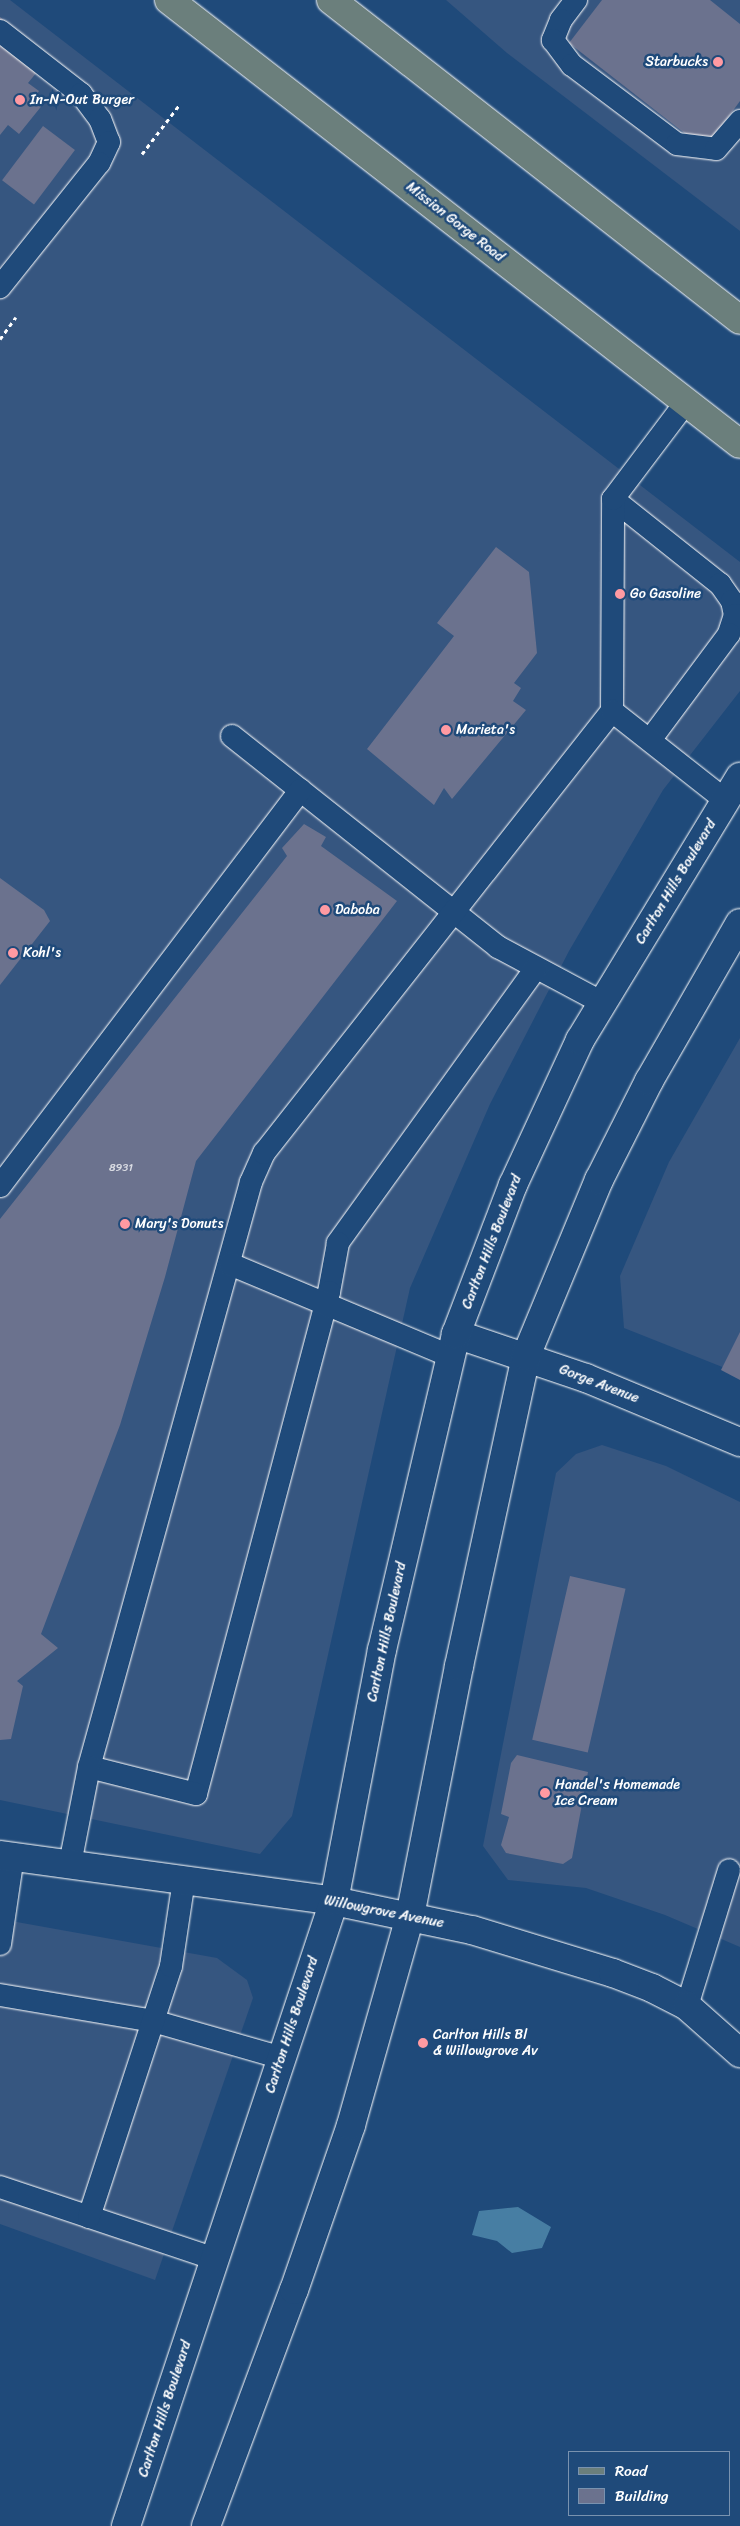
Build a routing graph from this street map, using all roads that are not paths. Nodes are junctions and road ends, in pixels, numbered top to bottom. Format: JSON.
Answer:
{"nodes":[{"id":1,"x":169,"y":0,"type":"edge"},
{"id":2,"x":331,"y":0,"type":"edge"},
{"id":3,"x":576,"y":0,"type":"edge"},
{"id":4,"x":0,"y":30,"type":"edge"},
{"id":5,"x":740,"y":121,"type":"edge"},
{"id":6,"x":0,"y":287,"type":"edge"},
{"id":7,"x":740,"y":320,"type":"edge"},
{"id":8,"x":686,"y":402,"type":"junction"},
{"id":9,"x":740,"y":444,"type":"edge"},
{"id":10,"x":613,"y":499,"type":"junction"},
{"id":11,"x":612,"y":711,"type":"junction"},
{"id":12,"x":232,"y":736,"type":"dead end"},
{"id":13,"x":650,"y":740,"type":"junction"},
{"id":14,"x":740,"y":777,"type":"edge"},
{"id":15,"x":301,"y":790,"type":"junction"},
{"id":16,"x":726,"y":800,"type":"junction"},
{"id":17,"x":454,"y":912,"type":"junction"},
{"id":18,"x":736,"y":935,"type":"edge"},
{"id":19,"x":536,"y":968,"type":"junction"},
{"id":20,"x":603,"y":1003,"type":"junction"},
{"id":21,"x":0,"y":1186,"type":"edge"},
{"id":22,"x":230,"y":1264,"type":"junction"},
{"id":23,"x":326,"y":1301,"type":"junction"},
{"id":24,"x":453,"y":1345,"type":"junction"},
{"id":25,"x":526,"y":1356,"type":"junction"},
{"id":26,"x":740,"y":1442,"type":"edge"},
{"id":27,"x":89,"y":1767,"type":"junction"},
{"id":28,"x":7,"y":1855,"type":"edge"},
{"id":29,"x":70,"y":1864,"type":"junction"},
{"id":30,"x":730,"y":1870,"type":"dead end"},
{"id":31,"x":184,"y":1880,"type":"junction"},
{"id":32,"x":334,"y":1901,"type":"junction"},
{"id":33,"x":410,"y":1916,"type":"junction"},
{"id":34,"x":0,"y":1944,"type":"edge"},
{"id":35,"x":0,"y":1995,"type":"edge"},
{"id":36,"x":687,"y":2006,"type":"junction"},
{"id":37,"x":153,"y":2021,"type":"junction"},
{"id":38,"x":740,"y":2053,"type":"edge"},
{"id":39,"x":282,"y":2058,"type":"junction"},
{"id":40,"x":0,"y":2187,"type":"edge"},
{"id":41,"x":89,"y":2217,"type":"junction"},
{"id":42,"x":215,"y":2259,"type":"junction"},
{"id":43,"x":126,"y":2526,"type":"edge"},
{"id":44,"x":206,"y":2526,"type":"edge"}],
"edges":[{"from":1,"to":8,"type":"main road","name":"Mission Gorge Road"},
{"from":2,"to":7,"type":"main road"},
{"from":3,"to":5,"type":"lane"},
{"from":4,"to":6,"type":"lane"},
{"from":8,"to":9,"type":"main road","name":"Mission Gorge Road"},
{"from":8,"to":10,"type":"lane"},
{"from":10,"to":11,"type":"lane"},
{"from":10,"to":13,"type":"lane"},
{"from":11,"to":13,"type":"lane"},
{"from":11,"to":17,"type":"lane"},
{"from":12,"to":15,"type":"lane"},
{"from":13,"to":16,"type":"lane"},
{"from":14,"to":16,"type":"main road","name":"Carlton Hills Boulevard"},
{"from":15,"to":17,"type":"lane"},
{"from":15,"to":21,"type":"lane"},
{"from":16,"to":20,"type":"main road","name":"Carlton Hills Boulevard"},
{"from":17,"to":19,"type":"lane"},
{"from":17,"to":22,"type":"lane"},
{"from":18,"to":25,"type":"main road"},
{"from":19,"to":20,"type":"lane"},
{"from":19,"to":23,"type":"lane"},
{"from":20,"to":24,"type":"main road","name":"Carlton Hills Boulevard"},
{"from":22,"to":23,"type":"lane"},
{"from":22,"to":27,"type":"lane"},
{"from":23,"to":24,"type":"lane"},
{"from":23,"to":27,"type":"lane"},
{"from":24,"to":25,"type":"main road","name":"Gorge Avenue"},
{"from":24,"to":32,"type":"main road","name":"Carlton Hills Boulevard"},
{"from":25,"to":26,"type":"main road","name":"Gorge Avenue"},
{"from":25,"to":33,"type":"main road"},
{"from":27,"to":29,"type":"lane"},
{"from":28,"to":29,"type":"main road","name":"Willowgrove Avenue"},
{"from":28,"to":34,"type":"lane"},
{"from":29,"to":31,"type":"main road","name":"Willowgrove Avenue"},
{"from":30,"to":36,"type":"lane"},
{"from":31,"to":32,"type":"main road","name":"Willowgrove Avenue"},
{"from":31,"to":37,"type":"lane"},
{"from":32,"to":33,"type":"main road","name":"Willowgrove Avenue"},
{"from":32,"to":39,"type":"main road","name":"Carlton Hills Boulevard"},
{"from":33,"to":36,"type":"main road","name":"Willowgrove Avenue"},
{"from":33,"to":44,"type":"main road"},
{"from":35,"to":37,"type":"lane"},
{"from":36,"to":38,"type":"main road","name":"Willowgrove Avenue"},
{"from":37,"to":39,"type":"lane"},
{"from":37,"to":41,"type":"lane"},
{"from":39,"to":42,"type":"main road","name":"Carlton Hills Boulevard"},
{"from":40,"to":41,"type":"lane"},
{"from":41,"to":42,"type":"lane"},
{"from":42,"to":43,"type":"main road","name":"Carlton Hills Boulevard"}]}
